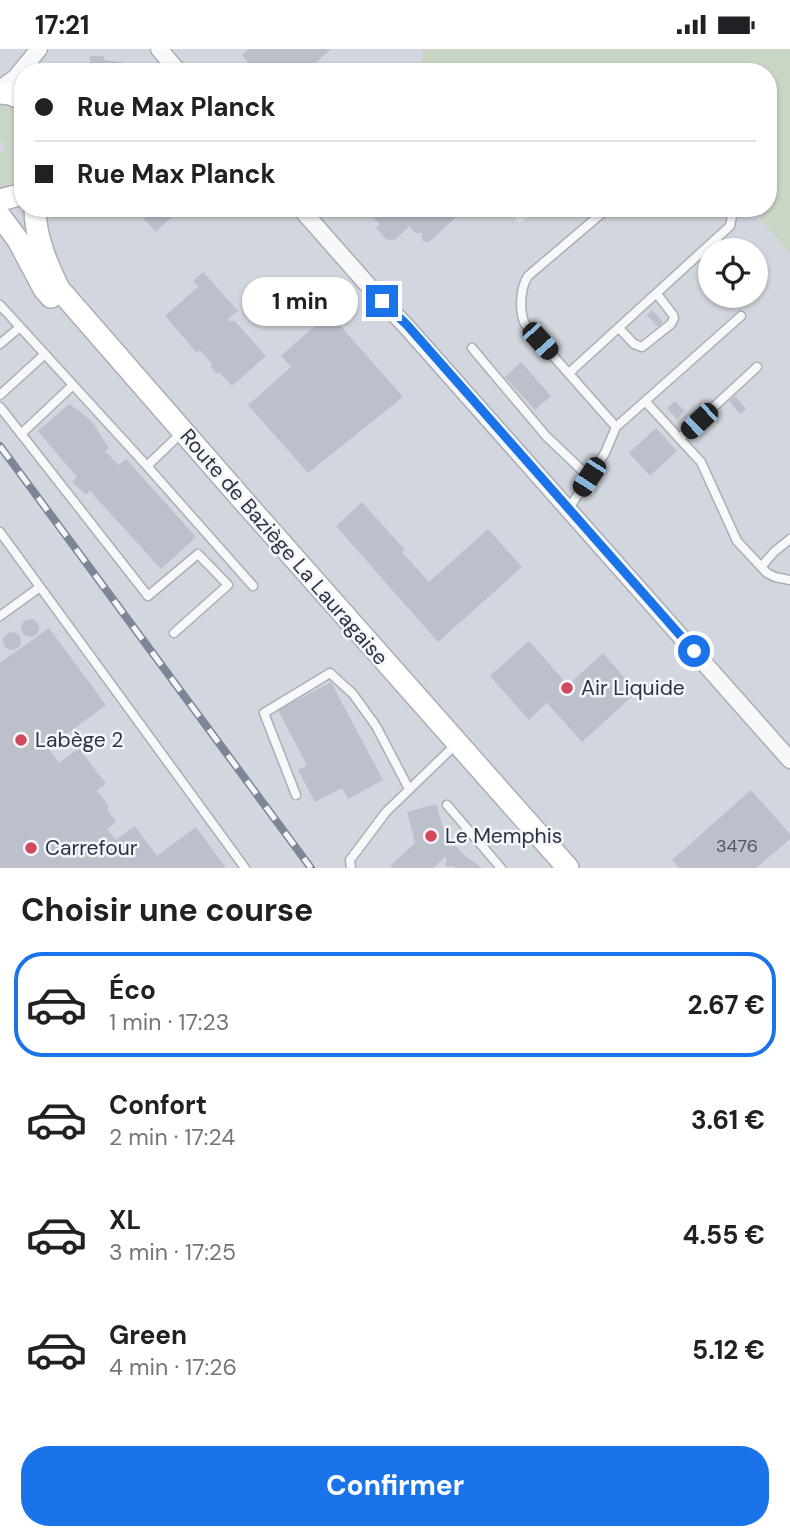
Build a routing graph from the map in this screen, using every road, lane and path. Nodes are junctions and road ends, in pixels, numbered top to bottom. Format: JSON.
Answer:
{"nodes":[{"id":1,"x":159,"y":49,"type":"edge"},
{"id":2,"x":171,"y":63,"type":"edge"},
{"id":3,"x":14,"y":79,"type":"edge"},
{"id":4,"x":0,"y":91,"type":"edge"},
{"id":5,"x":0,"y":216,"type":"edge"},
{"id":6,"x":36,"y":217,"type":"edge"},
{"id":7,"x":308,"y":217,"type":"edge"},
{"id":8,"x":597,"y":217,"type":"edge"},
{"id":9,"x":732,"y":217,"type":"edge"},
{"id":10,"x":657,"y":294,"type":"junction"},
{"id":11,"x":0,"y":305,"type":"edge"},
{"id":12,"x":741,"y":316,"type":"dead end"},
{"id":13,"x":20,"y":327,"type":"junction"},
{"id":14,"x":619,"y":328,"type":"junction"},
{"id":15,"x":0,"y":344,"type":"edge"},
{"id":16,"x":472,"y":348,"type":"dead end"},
{"id":17,"x":45,"y":355,"type":"junction"},
{"id":18,"x":757,"y":367,"type":"dead end"},
{"id":19,"x":569,"y":373,"type":"junction"},
{"id":20,"x":73,"y":385,"type":"junction"},
{"id":21,"x":0,"y":395,"type":"edge"},
{"id":22,"x":645,"y":401,"type":"junction"},
{"id":23,"x":0,"y":407,"type":"edge"},
{"id":24,"x":616,"y":427,"type":"junction"},
{"id":25,"x":21,"y":434,"type":"junction"},
{"id":26,"x":680,"y":439,"type":"junction"},
{"id":27,"x":174,"y":440,"type":"junction"},
{"id":28,"x":147,"y":466,"type":"junction"},
{"id":29,"x":589,"y":477,"type":"junction"},
{"id":30,"x":568,"y":510,"type":"junction"},
{"id":31,"x":0,"y":532,"type":"edge"},
{"id":32,"x":790,"y":539,"type":"edge"},
{"id":33,"x":761,"y":567,"type":"junction"},
{"id":34,"x":790,"y":580,"type":"edge"},
{"id":35,"x":253,"y":586,"type":"dead end"},
{"id":36,"x":40,"y":587,"type":"junction"},
{"id":37,"x":0,"y":616,"type":"edge"},
{"id":38,"x":174,"y":633,"type":"dead end"},
{"id":39,"x":449,"y":751,"type":"junction"},
{"id":40,"x":790,"y":760,"type":"edge"},
{"id":41,"x":409,"y":789,"type":"junction"},
{"id":42,"x":296,"y":795,"type":"dead end"},
{"id":43,"x":447,"y":805,"type":"dead end"},
{"id":44,"x":245,"y":868,"type":"edge"},
{"id":45,"x":351,"y":868,"type":"edge"},
{"id":46,"x":501,"y":868,"type":"edge"},
{"id":47,"x":552,"y":868,"type":"edge"},
{"id":48,"x":568,"y":868,"type":"edge"}],
"edges":[{"from":1,"to":2,"type":"street"},
{"from":3,"to":4,"type":"street"},
{"from":5,"to":27,"type":"main road","name":"Route de Baziège La Lauragaise"},
{"from":6,"to":48,"type":"main road","name":"Route de Baziège La Lauragaise"},
{"from":7,"to":30,"type":"street"},
{"from":8,"to":19,"type":"lane"},
{"from":9,"to":10,"type":"lane"},
{"from":10,"to":14,"type":"lane"},
{"from":10,"to":14,"type":"lane"},
{"from":11,"to":13,"type":"lane"},
{"from":12,"to":22,"type":"lane"},
{"from":13,"to":15,"type":"lane"},
{"from":13,"to":17,"type":"lane"},
{"from":14,"to":19,"type":"lane"},
{"from":16,"to":29,"type":"lane"},
{"from":17,"to":20,"type":"lane"},
{"from":17,"to":21,"type":"lane"},
{"from":18,"to":26,"type":"lane"},
{"from":19,"to":24,"type":"lane"},
{"from":20,"to":25,"type":"lane"},
{"from":20,"to":28,"type":"lane"},
{"from":22,"to":24,"type":"lane"},
{"from":22,"to":26,"type":"lane"},
{"from":23,"to":25,"type":"lane"},
{"from":24,"to":29,"type":"lane"},
{"from":25,"to":38,"type":"lane"},
{"from":26,"to":33,"type":"lane"},
{"from":27,"to":28,"type":"lane"},
{"from":27,"to":39,"type":"main road","name":"Route de Baziège La Lauragaise"},
{"from":28,"to":35,"type":"lane"},
{"from":29,"to":30,"type":"lane"},
{"from":30,"to":40,"type":"street"},
{"from":31,"to":36,"type":"lane"},
{"from":32,"to":33,"type":"lane"},
{"from":33,"to":34,"type":"lane"},
{"from":36,"to":37,"type":"lane"},
{"from":36,"to":44,"type":"lane"},
{"from":39,"to":41,"type":"lane"},
{"from":39,"to":47,"type":"main road","name":"Route de Baziège La Lauragaise"},
{"from":41,"to":42,"type":"lane"},
{"from":41,"to":45,"type":"lane"},
{"from":43,"to":46,"type":"lane"}]}
